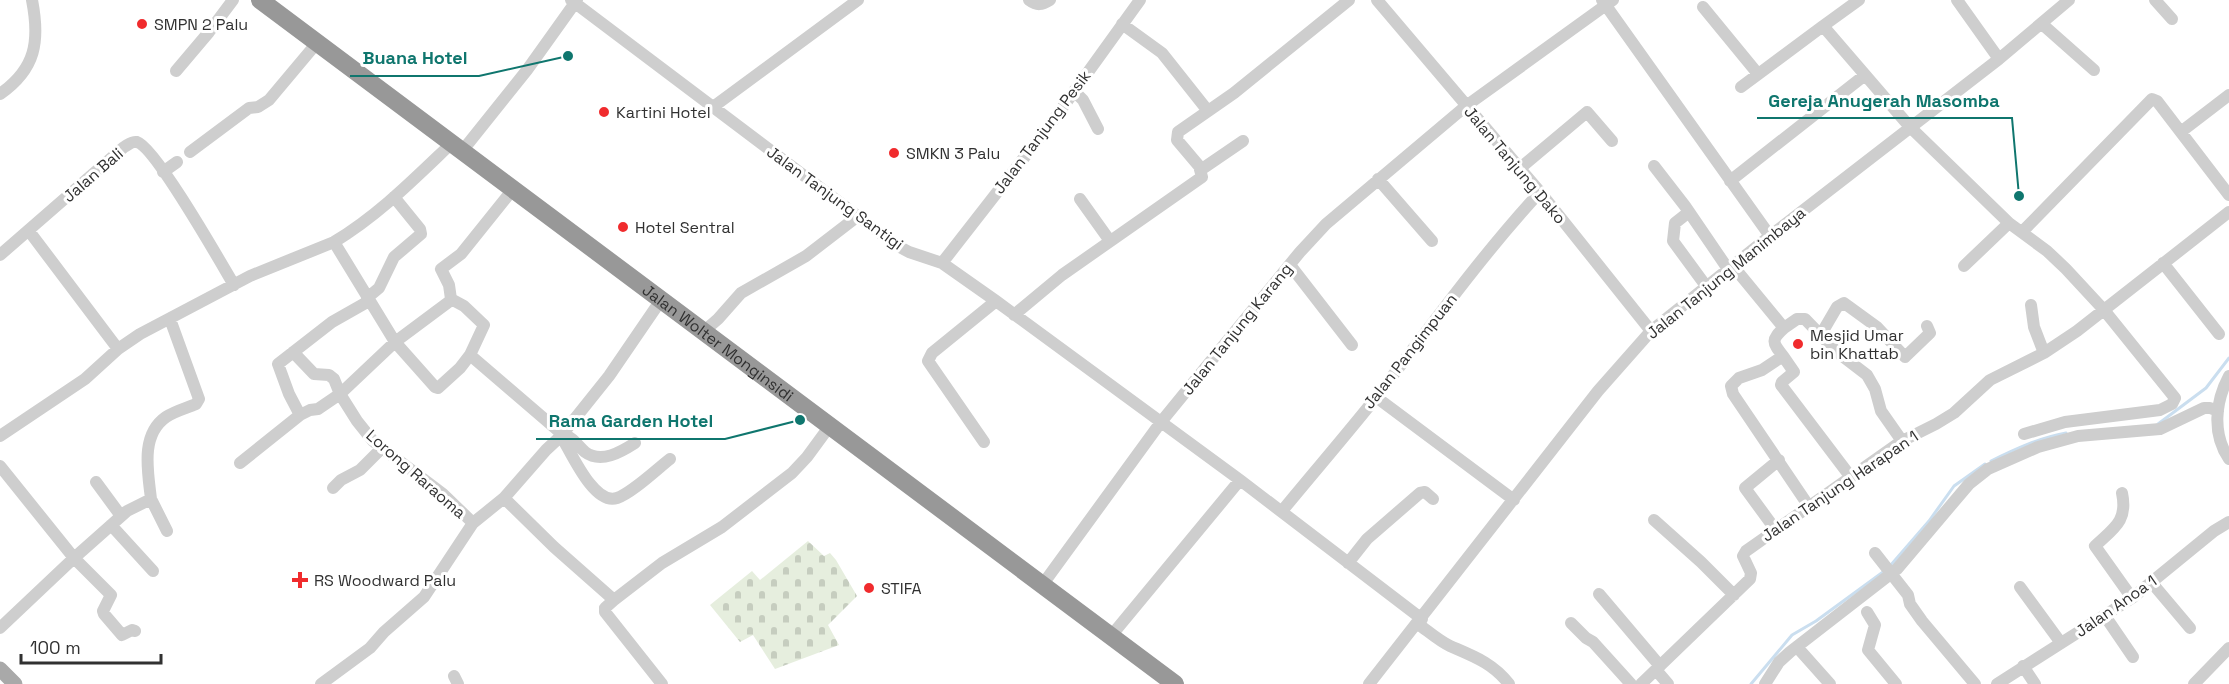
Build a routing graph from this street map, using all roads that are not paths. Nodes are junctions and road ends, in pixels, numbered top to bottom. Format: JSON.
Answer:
{"nodes":[{"id":1,"x":32,"y":0,"type":"edge"},
{"id":2,"x":233,"y":0,"type":"edge"},
{"id":3,"x":260,"y":0,"type":"edge"},
{"id":4,"x":858,"y":0,"type":"edge"},
{"id":5,"x":1029,"y":0,"type":"edge"},
{"id":6,"x":1050,"y":0,"type":"edge"},
{"id":7,"x":1140,"y":0,"type":"edge"},
{"id":8,"x":1349,"y":0,"type":"edge"},
{"id":9,"x":1377,"y":0,"type":"edge"},
{"id":10,"x":1859,"y":0,"type":"edge"},
{"id":11,"x":1957,"y":0,"type":"edge"},
{"id":12,"x":2069,"y":0,"type":"edge"},
{"id":13,"x":2155,"y":0,"type":"edge"},
{"id":14,"x":574,"y":1,"type":"edge"},
{"id":15,"x":1607,"y":2,"type":"edge"},
{"id":16,"x":1703,"y":7,"type":"dead end"},
{"id":17,"x":2172,"y":19,"type":"dead end"},
{"id":18,"x":1122,"y":24,"type":"junction"},
{"id":19,"x":2042,"y":24,"type":"junction"},
{"id":20,"x":1824,"y":26,"type":"junction"},
{"id":21,"x":316,"y":44,"type":"junction"},
{"id":22,"x":1999,"y":59,"type":"junction"},
{"id":23,"x":2094,"y":70,"type":"dead end"},
{"id":24,"x":176,"y":71,"type":"dead end"},
{"id":25,"x":1758,"y":74,"type":"junction"},
{"id":26,"x":1865,"y":75,"type":"junction"},
{"id":27,"x":1741,"y":87,"type":"dead end"},
{"id":28,"x":1074,"y":91,"type":"junction"},
{"id":29,"x":0,"y":94,"type":"edge"},
{"id":30,"x":2229,"y":95,"type":"edge"},
{"id":31,"x":1466,"y":106,"type":"junction"},
{"id":32,"x":713,"y":108,"type":"junction"},
{"id":33,"x":1208,"y":111,"type":"junction"},
{"id":34,"x":1910,"y":127,"type":"junction"},
{"id":35,"x":1098,"y":129,"type":"dead end"},
{"id":36,"x":2182,"y":131,"type":"junction"},
{"id":37,"x":1243,"y":141,"type":"dead end"},
{"id":38,"x":1612,"y":141,"type":"dead end"},
{"id":39,"x":458,"y":146,"type":"junction"},
{"id":40,"x":190,"y":152,"type":"dead end"},
{"id":41,"x":177,"y":162,"type":"dead end"},
{"id":42,"x":1654,"y":166,"type":"dead end"},
{"id":43,"x":1202,"y":169,"type":"junction"},
{"id":44,"x":1520,"y":169,"type":"junction"},
{"id":45,"x":163,"y":172,"type":"junction"},
{"id":46,"x":1378,"y":179,"type":"junction"},
{"id":47,"x":1730,"y":181,"type":"junction"},
{"id":48,"x":514,"y":188,"type":"junction"},
{"id":49,"x":1540,"y":192,"type":"junction"},
{"id":50,"x":2229,"y":195,"type":"edge"},
{"id":51,"x":394,"y":197,"type":"junction"},
{"id":52,"x":1080,"y":200,"type":"dead end"},
{"id":53,"x":1689,"y":212,"type":"junction"},
{"id":54,"x":2229,"y":212,"type":"edge"},
{"id":55,"x":858,"y":216,"type":"junction"},
{"id":56,"x":2009,"y":223,"type":"junction"},
{"id":57,"x":29,"y":231,"type":"junction"},
{"id":58,"x":2022,"y":232,"type":"junction"},
{"id":59,"x":1770,"y":236,"type":"junction"},
{"id":60,"x":1110,"y":241,"type":"junction"},
{"id":61,"x":1432,"y":241,"type":"dead end"},
{"id":62,"x":334,"y":242,"type":"junction"},
{"id":63,"x":0,"y":255,"type":"edge"},
{"id":64,"x":942,"y":263,"type":"junction"},
{"id":65,"x":2163,"y":263,"type":"junction"},
{"id":66,"x":1290,"y":265,"type":"junction"},
{"id":67,"x":1964,"y":266,"type":"dead end"},
{"id":68,"x":1730,"y":267,"type":"junction"},
{"id":69,"x":234,"y":285,"type":"junction"},
{"id":70,"x":1706,"y":286,"type":"junction"},
{"id":71,"x":451,"y":299,"type":"junction"},
{"id":72,"x":368,"y":300,"type":"junction"},
{"id":73,"x":661,"y":300,"type":"junction"},
{"id":74,"x":996,"y":301,"type":"junction"},
{"id":75,"x":2031,"y":305,"type":"dead end"},
{"id":76,"x":2104,"y":310,"type":"junction"},
{"id":77,"x":1014,"y":315,"type":"junction"},
{"id":78,"x":170,"y":319,"type":"junction"},
{"id":79,"x":1927,"y":326,"type":"dead end"},
{"id":80,"x":1784,"y":328,"type":"junction"},
{"id":81,"x":1651,"y":331,"type":"junction"},
{"id":82,"x":703,"y":332,"type":"junction"},
{"id":83,"x":2219,"y":334,"type":"dead end"},
{"id":84,"x":1820,"y":336,"type":"junction"},
{"id":85,"x":395,"y":342,"type":"junction"},
{"id":86,"x":1352,"y":345,"type":"dead end"},
{"id":87,"x":118,"y":349,"type":"junction"},
{"id":88,"x":293,"y":352,"type":"junction"},
{"id":89,"x":2044,"y":353,"type":"junction"},
{"id":90,"x":470,"y":355,"type":"junction"},
{"id":91,"x":1783,"y":356,"type":"junction"},
{"id":92,"x":2229,"y":376,"type":"edge"},
{"id":93,"x":340,"y":394,"type":"junction"},
{"id":94,"x":1376,"y":397,"type":"junction"},
{"id":95,"x":2218,"y":411,"type":"junction"},
{"id":96,"x":300,"y":415,"type":"junction"},
{"id":97,"x":1161,"y":422,"type":"junction"},
{"id":98,"x":829,"y":427,"type":"junction"},
{"id":99,"x":2024,"y":434,"type":"dead end"},
{"id":100,"x":561,"y":435,"type":"junction"},
{"id":101,"x":0,"y":436,"type":"edge"},
{"id":102,"x":1902,"y":441,"type":"junction"},
{"id":103,"x":984,"y":442,"type":"dead end"},
{"id":104,"x":635,"y":443,"type":"dead end"},
{"id":105,"x":382,"y":448,"type":"junction"},
{"id":106,"x":670,"y":459,"type":"dead end"},
{"id":107,"x":2229,"y":459,"type":"edge"},
{"id":108,"x":1779,"y":460,"type":"junction"},
{"id":109,"x":240,"y":463,"type":"dead end"},
{"id":110,"x":0,"y":466,"type":"edge"},
{"id":111,"x":1850,"y":476,"type":"junction"},
{"id":112,"x":1240,"y":480,"type":"junction"},
{"id":113,"x":96,"y":482,"type":"dead end"},
{"id":114,"x":333,"y":488,"type":"dead end"},
{"id":115,"x":2122,"y":493,"type":"dead end"},
{"id":116,"x":150,"y":498,"type":"junction"},
{"id":117,"x":504,"y":498,"type":"junction"},
{"id":118,"x":1433,"y":499,"type":"dead end"},
{"id":119,"x":1514,"y":500,"type":"junction"},
{"id":120,"x":1808,"y":505,"type":"junction"},
{"id":121,"x":1282,"y":511,"type":"junction"},
{"id":122,"x":1654,"y":520,"type":"dead end"},
{"id":123,"x":116,"y":521,"type":"junction"},
{"id":124,"x":2229,"y":522,"type":"edge"},
{"id":125,"x":473,"y":523,"type":"junction"},
{"id":126,"x":1775,"y":529,"type":"junction"},
{"id":127,"x":167,"y":531,"type":"dead end"},
{"id":128,"x":1878,"y":557,"type":"dead end"},
{"id":129,"x":74,"y":558,"type":"junction"},
{"id":130,"x":1348,"y":563,"type":"junction"},
{"id":131,"x":153,"y":571,"type":"dead end"},
{"id":132,"x":1890,"y":572,"type":"junction"},
{"id":133,"x":2152,"y":583,"type":"junction"},
{"id":134,"x":1043,"y":584,"type":"junction"},
{"id":135,"x":2019,"y":587,"type":"dead end"},
{"id":136,"x":1599,"y":594,"type":"dead end"},
{"id":137,"x":1734,"y":595,"type":"junction"},
{"id":138,"x":2132,"y":598,"type":"junction"},
{"id":139,"x":614,"y":600,"type":"junction"},
{"id":140,"x":1867,"y":612,"type":"dead end"},
{"id":141,"x":2105,"y":616,"type":"junction"},
{"id":142,"x":1420,"y":621,"type":"junction"},
{"id":143,"x":1571,"y":623,"type":"dead end"},
{"id":144,"x":0,"y":628,"type":"edge"},
{"id":145,"x":2190,"y":628,"type":"dead end"},
{"id":146,"x":135,"y":632,"type":"dead end"},
{"id":147,"x":1112,"y":636,"type":"junction"},
{"id":148,"x":2061,"y":643,"type":"junction"},
{"id":149,"x":1797,"y":647,"type":"junction"},
{"id":150,"x":2229,"y":648,"type":"edge"},
{"id":151,"x":2133,"y":657,"type":"dead end"},
{"id":152,"x":2023,"y":666,"type":"junction"},
{"id":153,"x":1658,"y":668,"type":"junction"},
{"id":154,"x":0,"y":669,"type":"edge"},
{"id":155,"x":15,"y":684,"type":"edge"},
{"id":156,"x":321,"y":684,"type":"edge"},
{"id":157,"x":662,"y":684,"type":"edge"},
{"id":158,"x":1174,"y":684,"type":"edge"},
{"id":159,"x":1369,"y":684,"type":"edge"},
{"id":160,"x":1509,"y":684,"type":"edge"},
{"id":161,"x":1631,"y":684,"type":"edge"},
{"id":162,"x":1641,"y":684,"type":"edge"},
{"id":163,"x":1668,"y":684,"type":"edge"},
{"id":164,"x":1765,"y":684,"type":"edge"},
{"id":165,"x":1830,"y":684,"type":"edge"},
{"id":166,"x":1896,"y":684,"type":"edge"},
{"id":167,"x":1975,"y":684,"type":"edge"},
{"id":168,"x":1997,"y":684,"type":"edge"},
{"id":169,"x":2035,"y":684,"type":"edge"},
{"id":170,"x":2194,"y":684,"type":"edge"}],
"edges":[{"from":1,"to":29,"type":"street"},
{"from":2,"to":24,"type":"street"},
{"from":3,"to":21,"type":"highway","name":"Jalan Wolter Monginsidi"},
{"from":4,"to":32,"type":"street"},
{"from":5,"to":6,"type":"street"},
{"from":7,"to":18,"type":"street","name":"Jalan Tanjung Pesik"},
{"from":8,"to":33,"type":"street"},
{"from":9,"to":31,"type":"street","name":"Jalan Tanjung Dako"},
{"from":10,"to":20,"type":"street"},
{"from":11,"to":22,"type":"street"},
{"from":12,"to":19,"type":"street","name":"Jalan Tanjung Manimbaya"},
{"from":13,"to":17,"type":"street"},
{"from":14,"to":32,"type":"street","name":"Jalan Tanjung Santigi"},
{"from":14,"to":39,"type":"street"},
{"from":15,"to":31,"type":"street","name":"Jalan Tanjung Karang"},
{"from":15,"to":47,"type":"street"},
{"from":16,"to":25,"type":"street"},
{"from":18,"to":28,"type":"street","name":"Jalan Tanjung Pesik"},
{"from":18,"to":33,"type":"street"},
{"from":19,"to":22,"type":"street","name":"Jalan Tanjung Manimbaya"},
{"from":19,"to":23,"type":"street"},
{"from":20,"to":25,"type":"street"},
{"from":20,"to":26,"type":"street"},
{"from":21,"to":39,"type":"highway","name":"Jalan Wolter Monginsidi"},
{"from":21,"to":40,"type":"street"},
{"from":22,"to":34,"type":"street","name":"Jalan Tanjung Manimbaya"},
{"from":25,"to":27,"type":"street"},
{"from":26,"to":34,"type":"street"},
{"from":26,"to":47,"type":"street"},
{"from":28,"to":35,"type":"street"},
{"from":28,"to":64,"type":"street","name":"Jalan Tanjung Pesik"},
{"from":30,"to":36,"type":"street"},
{"from":31,"to":44,"type":"street","name":"Jalan Tanjung Dako"},
{"from":31,"to":46,"type":"street","name":"Jalan Tanjung Karang"},
{"from":32,"to":55,"type":"street","name":"Jalan Tanjung Santigi"},
{"from":33,"to":43,"type":"street"},
{"from":34,"to":56,"type":"street"},
{"from":34,"to":59,"type":"street","name":"Jalan Tanjung Manimbaya"},
{"from":36,"to":50,"type":"street"},
{"from":36,"to":58,"type":"street"},
{"from":37,"to":43,"type":"street"},
{"from":38,"to":44,"type":"street"},
{"from":39,"to":48,"type":"highway","name":"Jalan Wolter Monginsidi"},
{"from":39,"to":51,"type":"street"},
{"from":41,"to":45,"type":"street"},
{"from":42,"to":53,"type":"street"},
{"from":43,"to":60,"type":"street"},
{"from":44,"to":49,"type":"street","name":"Jalan Tanjung Dako"},
{"from":45,"to":57,"type":"street","name":"Jalan Bali"},
{"from":45,"to":69,"type":"street","name":"Jalan Bali"},
{"from":46,"to":61,"type":"street"},
{"from":46,"to":66,"type":"street","name":"Jalan Tanjung Karang"},
{"from":47,"to":59,"type":"street"},
{"from":48,"to":71,"type":"street"},
{"from":48,"to":73,"type":"highway","name":"Jalan Wolter Monginsidi"},
{"from":49,"to":81,"type":"street","name":"Jalan Tanjung Dako"},
{"from":49,"to":94,"type":"street","name":"Jalan Pangimpuan"},
{"from":51,"to":62,"type":"street"},
{"from":51,"to":72,"type":"street"},
{"from":52,"to":60,"type":"street"},
{"from":53,"to":68,"type":"street"},
{"from":53,"to":70,"type":"street"},
{"from":54,"to":65,"type":"street","name":"Jalan Tanjung Harapan 1"},
{"from":55,"to":64,"type":"street","name":"Jalan Tanjung Santigi"},
{"from":55,"to":82,"type":"street"},
{"from":56,"to":58,"type":"street"},
{"from":56,"to":67,"type":"street"},
{"from":57,"to":63,"type":"street","name":"Jalan Bali"},
{"from":57,"to":87,"type":"street"},
{"from":58,"to":76,"type":"street"},
{"from":59,"to":68,"type":"street","name":"Jalan Tanjung Manimbaya"},
{"from":60,"to":77,"type":"street"},
{"from":62,"to":69,"type":"street"},
{"from":62,"to":72,"type":"street"},
{"from":64,"to":74,"type":"street","name":"Jalan Tanjung Santigi"},
{"from":65,"to":76,"type":"street","name":"Jalan Tanjung Harapan 1"},
{"from":65,"to":83,"type":"street"},
{"from":66,"to":86,"type":"street"},
{"from":66,"to":97,"type":"street","name":"Jalan Tanjung Karang"},
{"from":68,"to":70,"type":"street","name":"Jalan Tanjung Manimbaya"},
{"from":68,"to":80,"type":"street"},
{"from":69,"to":78,"type":"street"},
{"from":70,"to":81,"type":"street","name":"Jalan Tanjung Manimbaya"},
{"from":71,"to":85,"type":"street"},
{"from":71,"to":90,"type":"street"},
{"from":72,"to":85,"type":"street"},
{"from":72,"to":88,"type":"street"},
{"from":73,"to":82,"type":"highway","name":"Jalan Wolter Monginsidi"},
{"from":73,"to":100,"type":"street"},
{"from":74,"to":77,"type":"street","name":"Jalan Tanjung Santigi"},
{"from":74,"to":103,"type":"street"},
{"from":75,"to":89,"type":"street"},
{"from":76,"to":89,"type":"street","name":"Jalan Tanjung Harapan 1"},
{"from":76,"to":99,"type":"street"},
{"from":77,"to":97,"type":"street","name":"Jalan Tanjung Santigi"},
{"from":78,"to":87,"type":"street"},
{"from":78,"to":116,"type":"street"},
{"from":79,"to":84,"type":"street"},
{"from":80,"to":84,"type":"street"},
{"from":80,"to":91,"type":"street"},
{"from":81,"to":119,"type":"street","name":"Jalan Tanjung Manimbaya"},
{"from":82,"to":98,"type":"highway","name":"Jalan Wolter Monginsidi"},
{"from":84,"to":102,"type":"street"},
{"from":85,"to":90,"type":"street"},
{"from":85,"to":93,"type":"street"},
{"from":87,"to":101,"type":"street"},
{"from":88,"to":93,"type":"street","name":"Lorong Raraoma"},
{"from":88,"to":96,"type":"street"},
{"from":89,"to":102,"type":"street","name":"Jalan Tanjung Harapan 1"},
{"from":90,"to":100,"type":"street"},
{"from":91,"to":108,"type":"street"},
{"from":91,"to":111,"type":"street"},
{"from":92,"to":95,"type":"street"},
{"from":93,"to":96,"type":"street"},
{"from":93,"to":105,"type":"street","name":"Lorong Raraoma"},
{"from":94,"to":119,"type":"street"},
{"from":94,"to":121,"type":"street","name":"Jalan Pangimpuan"},
{"from":95,"to":107,"type":"street"},
{"from":95,"to":132,"type":"street"},
{"from":96,"to":109,"type":"street"},
{"from":97,"to":112,"type":"street"},
{"from":97,"to":134,"type":"street","name":"Jalan Tanjung Karang"},
{"from":98,"to":134,"type":"highway","name":"Jalan Wolter Monginsidi"},
{"from":98,"to":139,"type":"street"},
{"from":100,"to":104,"type":"street"},
{"from":100,"to":106,"type":"street"},
{"from":100,"to":117,"type":"street"},
{"from":102,"to":111,"type":"street","name":"Jalan Tanjung Harapan 1"},
{"from":105,"to":114,"type":"street"},
{"from":105,"to":125,"type":"street","name":"Lorong Raraoma"},
{"from":108,"to":120,"type":"street"},
{"from":108,"to":126,"type":"street"},
{"from":110,"to":129,"type":"street"},
{"from":111,"to":120,"type":"street","name":"Jalan Tanjung Harapan 1"},
{"from":112,"to":121,"type":"street"},
{"from":112,"to":147,"type":"street"},
{"from":113,"to":123,"type":"street"},
{"from":115,"to":138,"type":"street"},
{"from":116,"to":123,"type":"street"},
{"from":116,"to":127,"type":"street"},
{"from":117,"to":125,"type":"street"},
{"from":117,"to":139,"type":"street"},
{"from":118,"to":130,"type":"street"},
{"from":119,"to":142,"type":"street","name":"Jalan Tanjung Manimbaya"},
{"from":120,"to":126,"type":"street","name":"Jalan Tanjung Harapan 1"},
{"from":121,"to":130,"type":"street"},
{"from":122,"to":137,"type":"street"},
{"from":123,"to":129,"type":"street"},
{"from":123,"to":131,"type":"street"},
{"from":124,"to":133,"type":"street","name":"Jalan Anoa 1"},
{"from":125,"to":156,"type":"street"},
{"from":126,"to":137,"type":"street","name":"Jalan Tanjung Harapan 1"},
{"from":128,"to":132,"type":"street"},
{"from":129,"to":144,"type":"street"},
{"from":129,"to":146,"type":"street"},
{"from":130,"to":142,"type":"street"},
{"from":132,"to":149,"type":"street"},
{"from":132,"to":167,"type":"street"},
{"from":133,"to":138,"type":"street","name":"Jalan Anoa 1"},
{"from":133,"to":145,"type":"street"},
{"from":134,"to":147,"type":"highway","name":"Jalan Wolter Monginsidi"},
{"from":135,"to":148,"type":"street"},
{"from":136,"to":153,"type":"street"},
{"from":137,"to":153,"type":"street","name":"Jalan Tanjung Harapan 1"},
{"from":138,"to":141,"type":"street","name":"Jalan Anoa 1"},
{"from":139,"to":157,"type":"street"},
{"from":140,"to":166,"type":"street"},
{"from":141,"to":148,"type":"street","name":"Jalan Anoa 1"},
{"from":141,"to":151,"type":"street"},
{"from":142,"to":159,"type":"street","name":"Jalan Tanjung Manimbaya"},
{"from":142,"to":160,"type":"street"},
{"from":143,"to":161,"type":"street"},
{"from":147,"to":158,"type":"highway","name":"Jalan Wolter Monginsidi"},
{"from":148,"to":152,"type":"street","name":"Jalan Anoa 1"},
{"from":149,"to":164,"type":"street"},
{"from":149,"to":165,"type":"street"},
{"from":150,"to":170,"type":"street"},
{"from":152,"to":168,"type":"street","name":"Jalan Anoa 1"},
{"from":152,"to":169,"type":"street"},
{"from":153,"to":162,"type":"street","name":"Jalan Tanjung Harapan 1"},
{"from":153,"to":163,"type":"street"},
{"from":154,"to":155,"type":"main road"}]}
